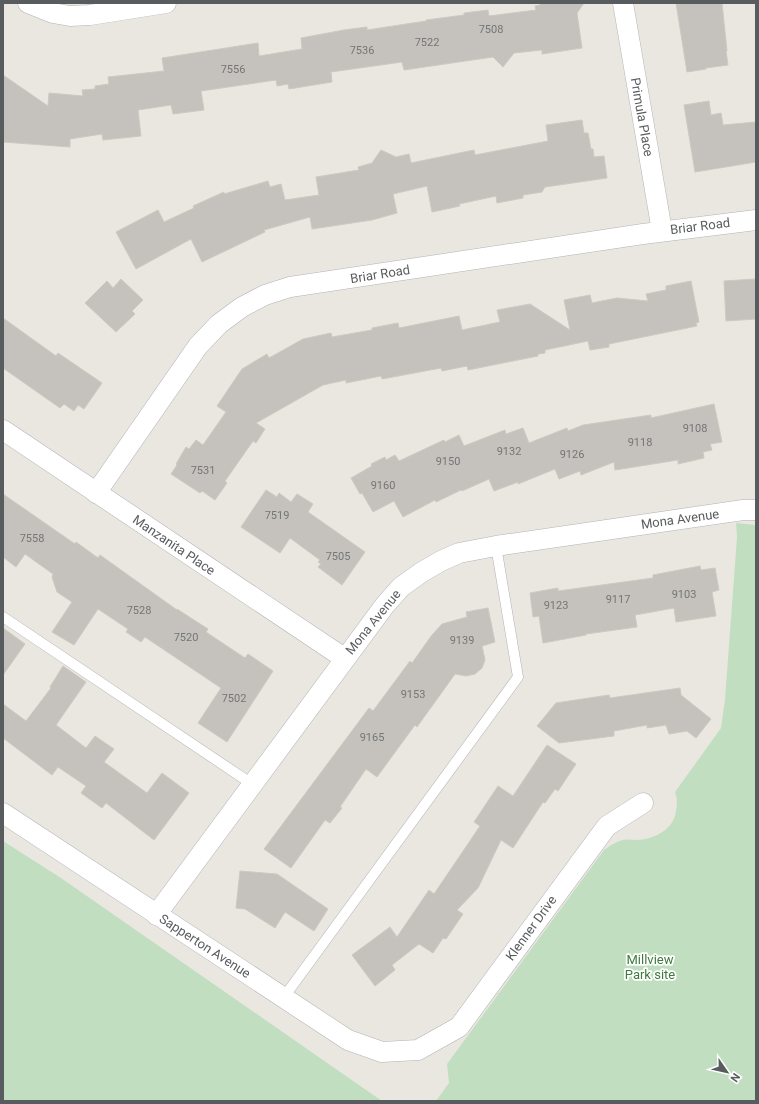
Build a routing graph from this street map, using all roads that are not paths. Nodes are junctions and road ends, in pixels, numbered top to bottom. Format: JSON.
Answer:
{"nodes":[{"id":1,"x":28,"y":3,"type":"edge"},
{"id":2,"x":166,"y":3,"type":"edge"},
{"id":3,"x":623,"y":3,"type":"edge"},
{"id":4,"x":756,"y":220,"type":"edge"},
{"id":5,"x":662,"y":231,"type":"junction"},
{"id":6,"x":3,"y":430,"type":"edge"},
{"id":7,"x":96,"y":493,"type":"junction"},
{"id":8,"x":756,"y":510,"type":"edge"},
{"id":9,"x":496,"y":546,"type":"junction"},
{"id":10,"x":3,"y":616,"type":"edge"},
{"id":11,"x":344,"y":658,"type":"junction"},
{"id":12,"x":252,"y":784,"type":"junction"},
{"id":13,"x":643,"y":803,"type":"dead end"},
{"id":14,"x":3,"y":813,"type":"edge"},
{"id":15,"x":156,"y":915,"type":"junction"},
{"id":16,"x":284,"y":997,"type":"junction"},
{"id":17,"x":418,"y":1050,"type":"joint"}],
"edges":[{"from":1,"to":2,"type":"street"},
{"from":3,"to":5,"type":"street","name":"Primula Place"},
{"from":4,"to":5,"type":"street","name":"Briar Road"},
{"from":5,"to":7,"type":"street","name":"Briar Road"},
{"from":6,"to":7,"type":"street","name":"Manzanita Place"},
{"from":7,"to":11,"type":"street","name":"Manzanita Place"},
{"from":8,"to":9,"type":"street","name":"Mona Avenue"},
{"from":9,"to":11,"type":"street","name":"Mona Avenue"},
{"from":9,"to":16,"type":"lane"},
{"from":10,"to":12,"type":"lane"},
{"from":11,"to":12,"type":"street","name":"Mona Avenue"},
{"from":12,"to":15,"type":"street","name":"Mona Avenue"},
{"from":13,"to":17,"type":"street","name":"Klenner Drive"},
{"from":14,"to":15,"type":"street","name":"Sapperton Avenue"},
{"from":15,"to":16,"type":"street","name":"Sapperton Avenue"},
{"from":16,"to":17,"type":"street","name":"Sapperton Avenue"}]}
